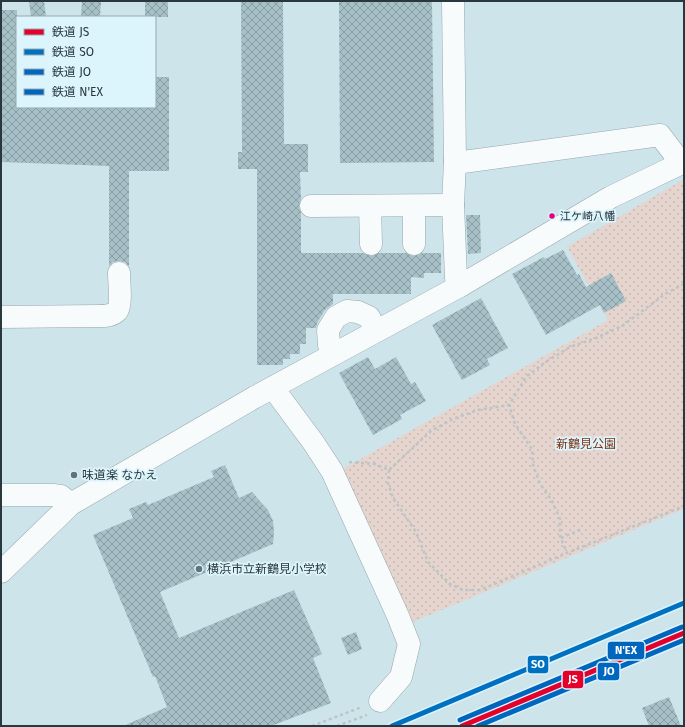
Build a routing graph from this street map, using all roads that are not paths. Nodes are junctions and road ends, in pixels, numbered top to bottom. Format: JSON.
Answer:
{"nodes":[{"id":1,"x":453,"y":1,"type":"edge"},
{"id":2,"x":455,"y":162,"type":"junction"},
{"id":3,"x":682,"y":163,"type":"edge"},
{"id":4,"x":453,"y":205,"type":"junction"},
{"id":5,"x":311,"y":206,"type":"dead end"},
{"id":6,"x":370,"y":206,"type":"junction"},
{"id":7,"x":414,"y":206,"type":"junction"},
{"id":8,"x":371,"y":244,"type":"dead end"},
{"id":9,"x":414,"y":244,"type":"dead end"},
{"id":10,"x":119,"y":273,"type":"dead end"},
{"id":11,"x":460,"y":286,"type":"junction"},
{"id":12,"x":1,"y":317,"type":"edge"},
{"id":13,"x":376,"y":331,"type":"junction"},
{"id":14,"x":332,"y":355,"type":"junction"},
{"id":15,"x":273,"y":388,"type":"junction"},
{"id":16,"x":1,"y":495,"type":"edge"},
{"id":17,"x":71,"y":504,"type":"junction"},
{"id":18,"x":1,"y":572,"type":"edge"},
{"id":19,"x":380,"y":701,"type":"road end"}],
"edges":[{"from":1,"to":2,"type":"street"},
{"from":2,"to":3,"type":"street"},
{"from":2,"to":4,"type":"street"},
{"from":3,"to":11,"type":"street"},
{"from":4,"to":7,"type":"street"},
{"from":4,"to":11,"type":"street"},
{"from":5,"to":6,"type":"street"},
{"from":6,"to":7,"type":"street"},
{"from":6,"to":8,"type":"street"},
{"from":7,"to":9,"type":"street"},
{"from":10,"to":12,"type":"street"},
{"from":11,"to":13,"type":"street"},
{"from":13,"to":14,"type":"street"},
{"from":13,"to":14,"type":"street"},
{"from":14,"to":15,"type":"street"},
{"from":15,"to":17,"type":"street"},
{"from":15,"to":19,"type":"street"},
{"from":16,"to":17,"type":"street"},
{"from":17,"to":18,"type":"street"}]}
